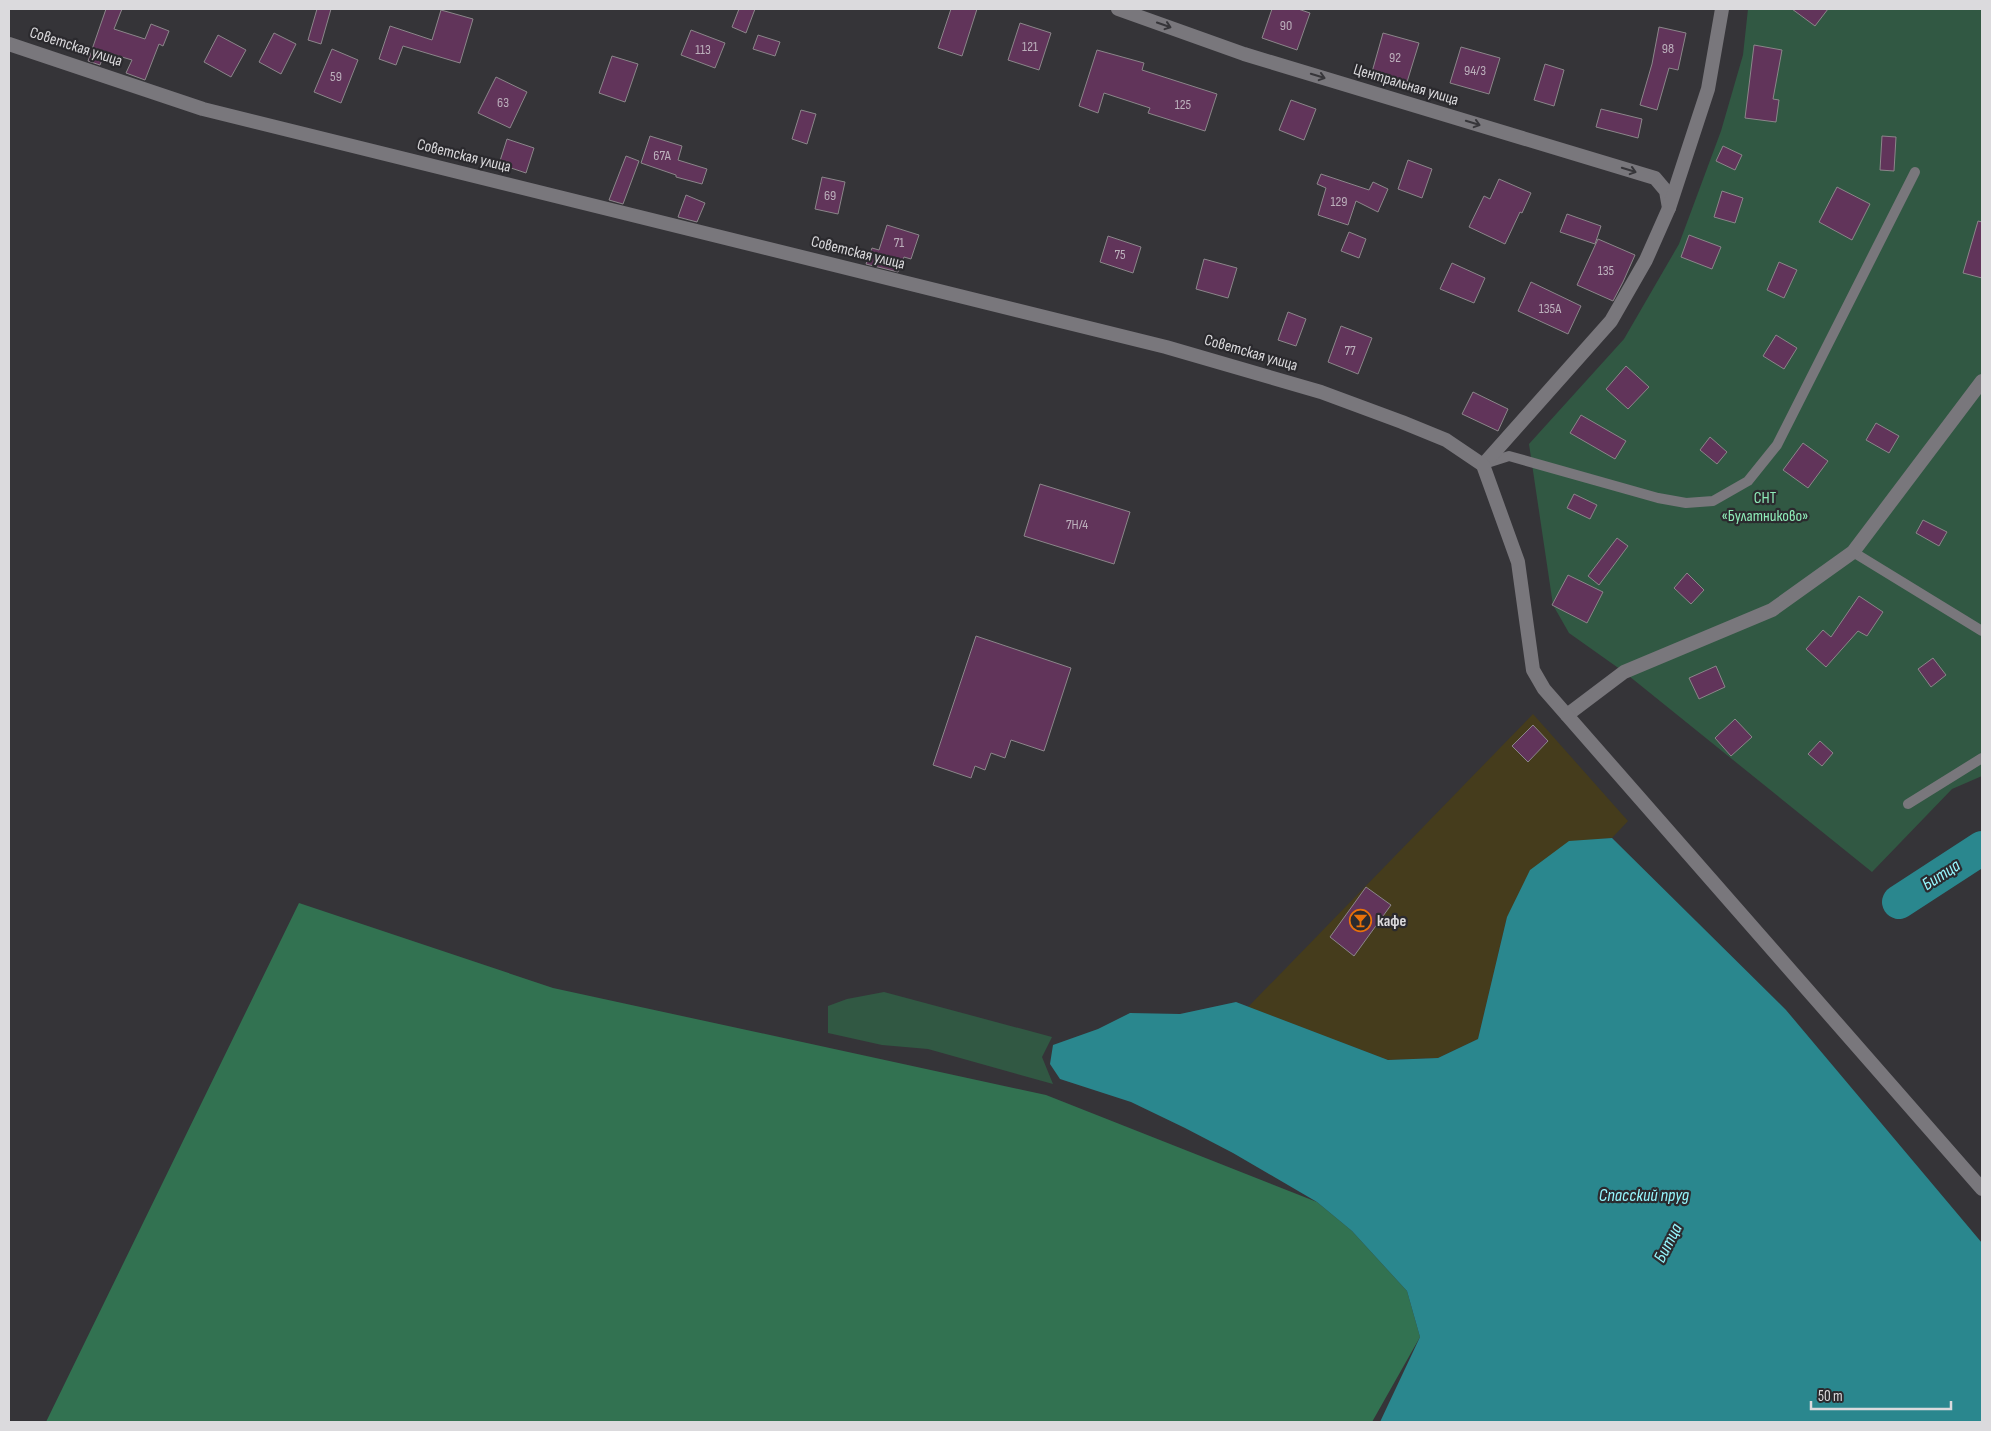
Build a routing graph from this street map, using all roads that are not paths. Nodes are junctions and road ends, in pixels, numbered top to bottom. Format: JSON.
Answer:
{"nodes":[{"id":1,"x":1118,"y":9,"type":"edge"},
{"id":2,"x":1722,"y":9,"type":"edge"},
{"id":3,"x":9,"y":44,"type":"edge"},
{"id":4,"x":1915,"y":172,"type":"dead end"},
{"id":5,"x":1669,"y":208,"type":"junction"},
{"id":6,"x":1982,"y":381,"type":"edge"},
{"id":7,"x":1978,"y":395,"type":"edge"},
{"id":8,"x":1483,"y":465,"type":"junction"},
{"id":9,"x":1853,"y":552,"type":"junction"},
{"id":10,"x":1982,"y":630,"type":"edge"},
{"id":11,"x":1567,"y":715,"type":"junction"},
{"id":12,"x":1982,"y":758,"type":"edge"},
{"id":13,"x":1908,"y":804,"type":"dead end"},
{"id":14,"x":1982,"y":1189,"type":"edge"}],
"edges":[{"from":1,"to":5,"type":"street","name":"Центральная улица","one_way":true},
{"from":2,"to":5,"type":"street"},
{"from":3,"to":8,"type":"street","name":"Советская улица"},
{"from":4,"to":8,"type":"lane"},
{"from":5,"to":8,"type":"street"},
{"from":6,"to":7,"type":"street"},
{"from":7,"to":9,"type":"street"},
{"from":8,"to":11,"type":"street"},
{"from":9,"to":10,"type":"lane"},
{"from":9,"to":11,"type":"street"},
{"from":11,"to":14,"type":"street"},
{"from":12,"to":13,"type":"lane"}]}
